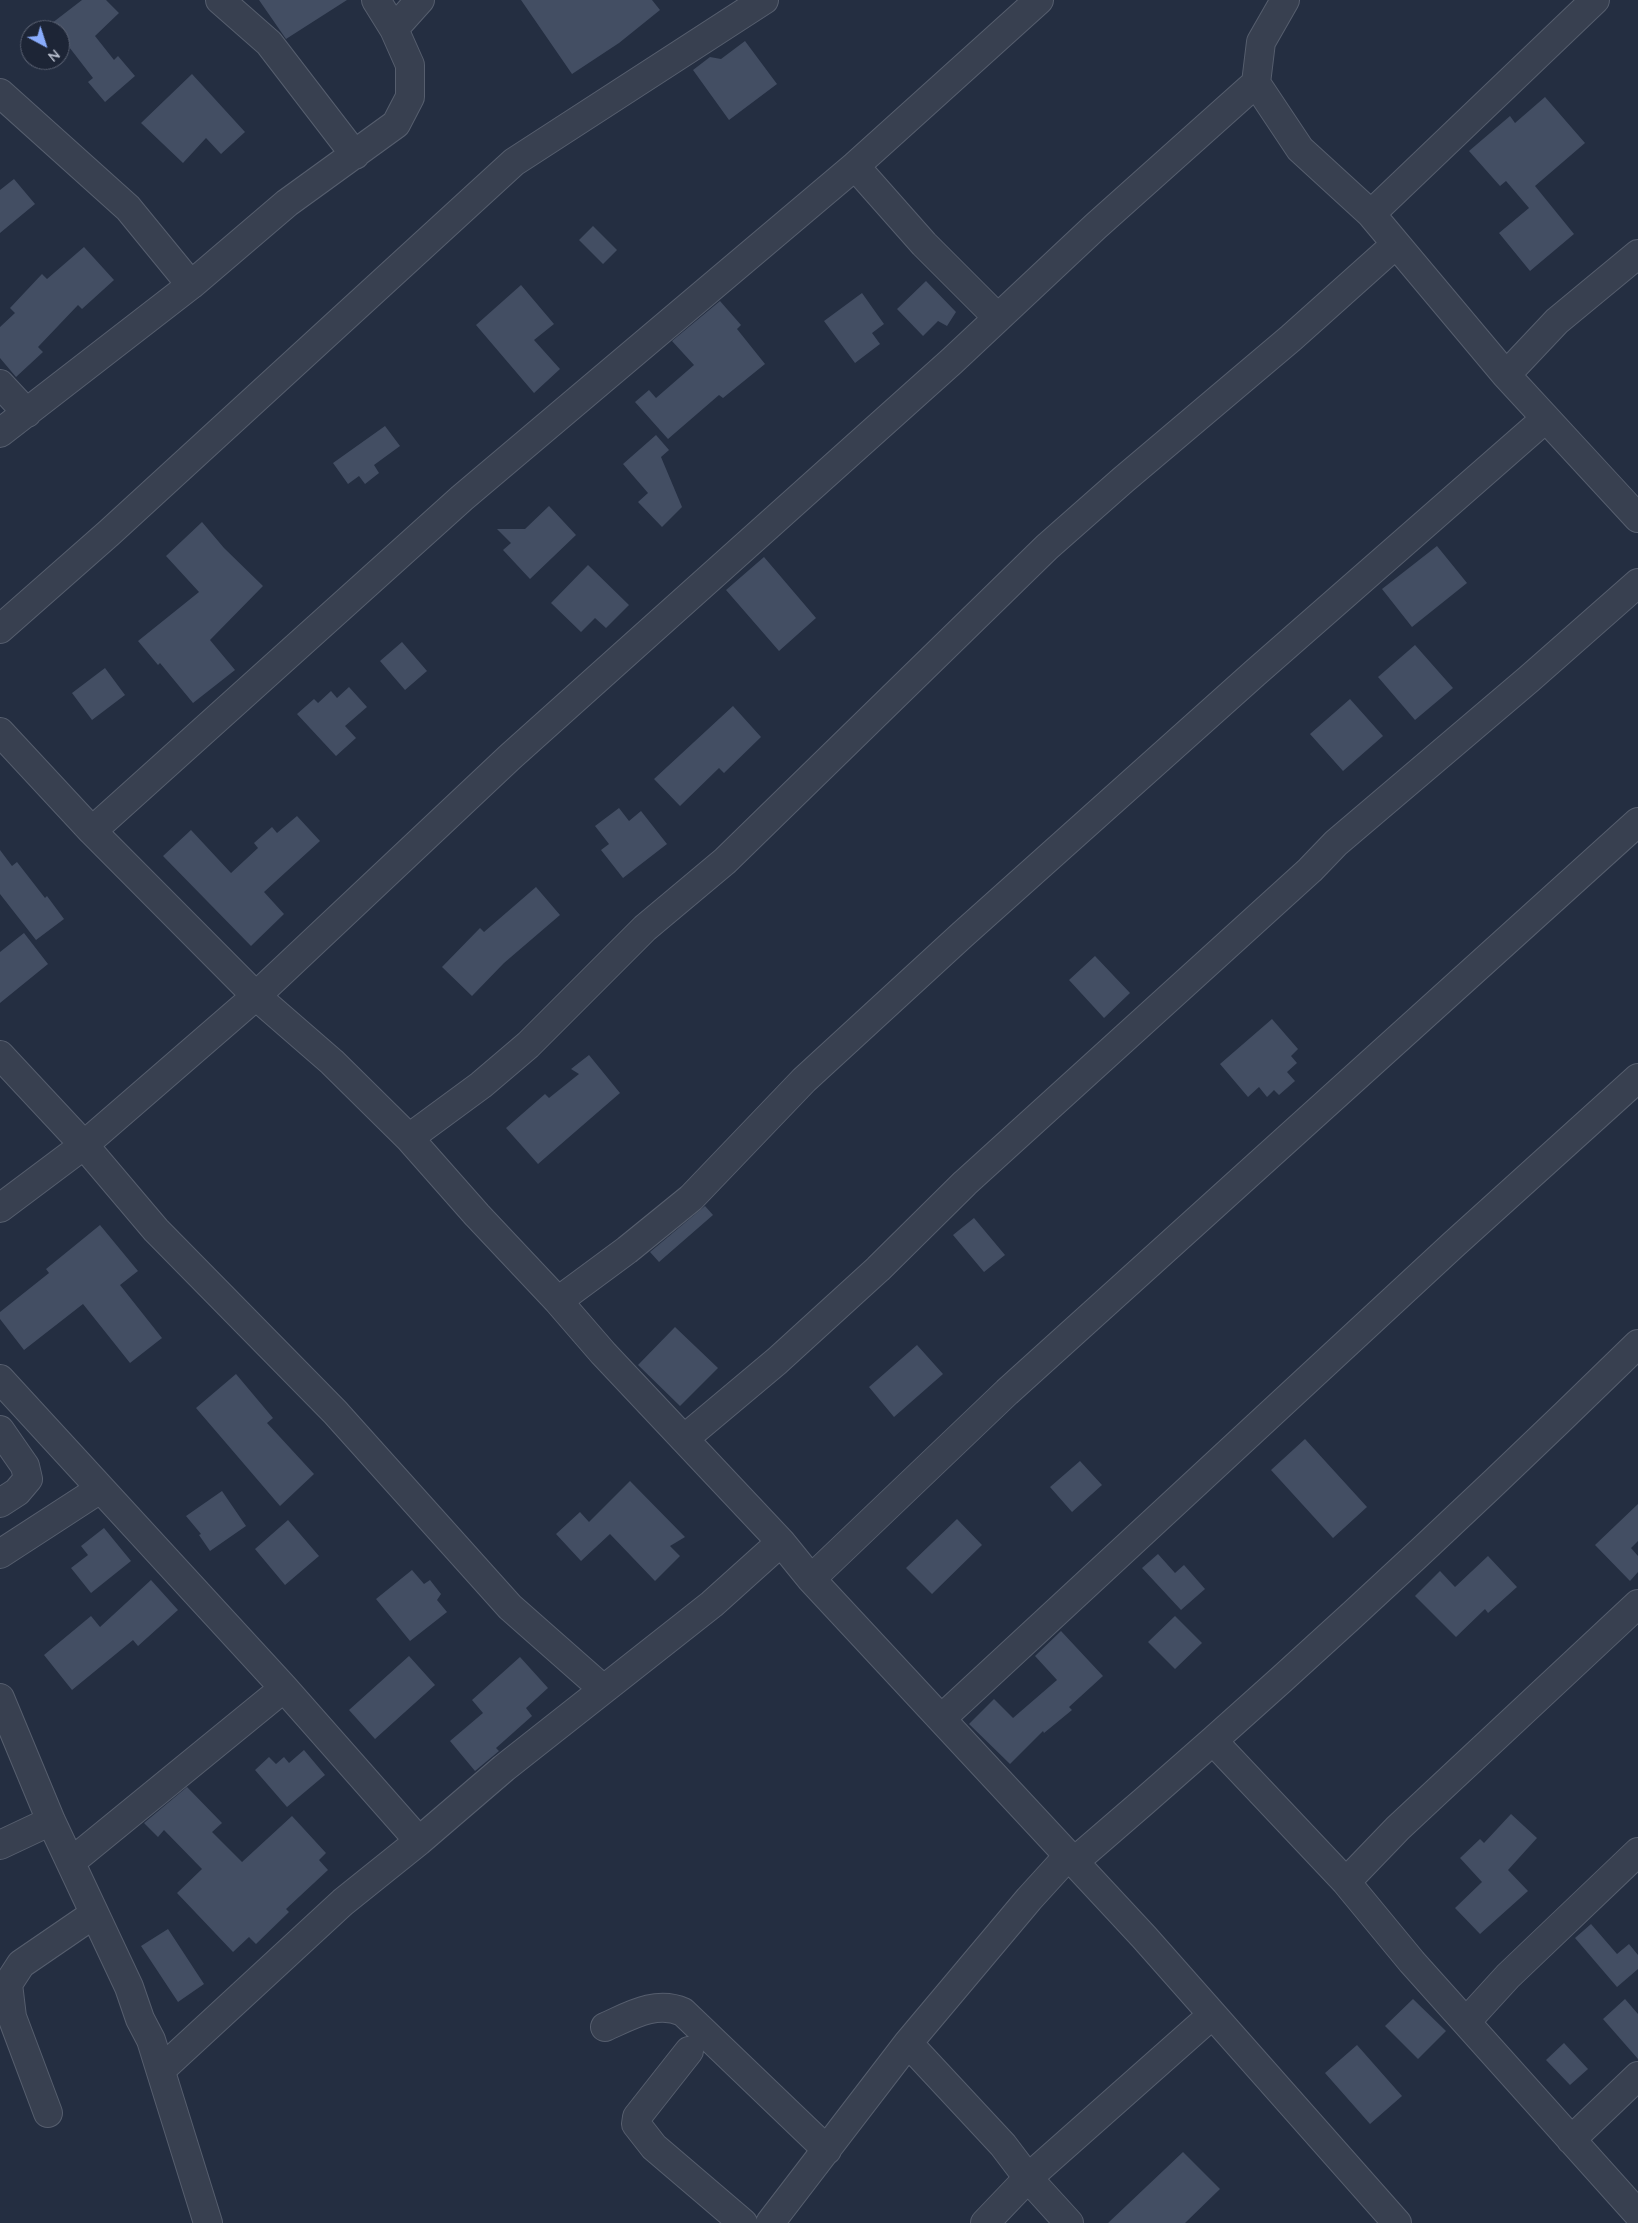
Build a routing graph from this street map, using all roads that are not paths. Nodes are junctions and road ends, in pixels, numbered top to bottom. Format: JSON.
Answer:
{"nodes":[{"id":1,"x":220,"y":0,"type":"edge"},
{"id":2,"x":376,"y":0,"type":"edge"},
{"id":3,"x":420,"y":0,"type":"edge"},
{"id":4,"x":764,"y":0,"type":"edge"},
{"id":5,"x":1039,"y":0,"type":"edge"},
{"id":6,"x":1285,"y":0,"type":"edge"},
{"id":7,"x":1595,"y":0,"type":"edge"},
{"id":8,"x":394,"y":29,"type":"junction"},
{"id":9,"x":1256,"y":83,"type":"junction"},
{"id":10,"x":0,"y":93,"type":"edge"},
{"id":11,"x":355,"y":155,"type":"junction"},
{"id":12,"x":855,"y":166,"type":"junction"},
{"id":13,"x":1371,"y":214,"type":"junction"},
{"id":14,"x":1395,"y":245,"type":"junction"},
{"id":15,"x":1638,"y":254,"type":"edge"},
{"id":16,"x":190,"y":285,"type":"junction"},
{"id":17,"x":998,"y":318,"type":"junction"},
{"id":18,"x":1506,"y":375,"type":"junction"},
{"id":19,"x":0,"y":384,"type":"edge"},
{"id":20,"x":28,"y":413,"type":"junction"},
{"id":21,"x":1545,"y":419,"type":"junction"},
{"id":22,"x":0,"y":433,"type":"edge"},
{"id":23,"x":1638,"y":518,"type":"edge"},
{"id":24,"x":1638,"y":583,"type":"edge"},
{"id":25,"x":0,"y":629,"type":"edge"},
{"id":26,"x":0,"y":732,"type":"edge"},
{"id":27,"x":1638,"y":822,"type":"edge"},
{"id":28,"x":92,"y":831,"type":"junction"},
{"id":29,"x":256,"y":996,"type":"junction"},
{"id":30,"x":0,"y":1055,"type":"edge"},
{"id":31,"x":1638,"y":1078,"type":"edge"},
{"id":32,"x":409,"y":1138,"type":"junction"},
{"id":33,"x":84,"y":1145,"type":"junction"},
{"id":34,"x":0,"y":1208,"type":"edge"},
{"id":35,"x":558,"y":1301,"type":"junction"},
{"id":36,"x":1638,"y":1344,"type":"edge"},
{"id":37,"x":0,"y":1379,"type":"edge"},
{"id":38,"x":0,"y":1430,"type":"edge"},
{"id":39,"x":684,"y":1439,"type":"junction"},
{"id":40,"x":100,"y":1489,"type":"junction"},
{"id":41,"x":0,"y":1503,"type":"edge"},
{"id":42,"x":781,"y":1542,"type":"junction"},
{"id":43,"x":0,"y":1554,"type":"edge"},
{"id":44,"x":811,"y":1579,"type":"junction"},
{"id":45,"x":1638,"y":1604,"type":"edge"},
{"id":46,"x":284,"y":1688,"type":"junction"},
{"id":47,"x":603,"y":1689,"type":"junction"},
{"id":48,"x":0,"y":1698,"type":"edge"},
{"id":49,"x":942,"y":1718,"type":"junction"},
{"id":50,"x":1214,"y":1742,"type":"junction"},
{"id":51,"x":51,"y":1821,"type":"junction"},
{"id":52,"x":420,"y":1840,"type":"junction"},
{"id":53,"x":0,"y":1845,"type":"edge"},
{"id":54,"x":1638,"y":1852,"type":"edge"},
{"id":55,"x":1069,"y":1855,"type":"junction"},
{"id":56,"x":71,"y":1862,"type":"junction"},
{"id":57,"x":1346,"y":1882,"type":"junction"},
{"id":58,"x":94,"y":1914,"type":"junction"},
{"id":59,"x":1212,"y":2015,"type":"junction"},
{"id":60,"x":1466,"y":2022,"type":"junction"},
{"id":61,"x":605,"y":2027,"type":"dead end"},
{"id":62,"x":908,"y":2043,"type":"junction"},
{"id":63,"x":689,"y":2051,"type":"dead end"},
{"id":64,"x":162,"y":2069,"type":"junction"},
{"id":65,"x":1638,"y":2076,"type":"edge"},
{"id":66,"x":48,"y":2113,"type":"dead end"},
{"id":67,"x":1571,"y":2140,"type":"junction"},
{"id":68,"x":827,"y":2150,"type":"junction"},
{"id":69,"x":1028,"y":2178,"type":"junction"},
{"id":70,"x":1638,"y":2214,"type":"edge"},
{"id":71,"x":208,"y":2223,"type":"edge"},
{"id":72,"x":743,"y":2223,"type":"edge"},
{"id":73,"x":770,"y":2223,"type":"edge"},
{"id":74,"x":985,"y":2223,"type":"edge"},
{"id":75,"x":1069,"y":2223,"type":"edge"},
{"id":76,"x":1397,"y":2223,"type":"edge"}],
"edges":[{"from":1,"to":11,"type":"street"},
{"from":2,"to":8,"type":"street"},
{"from":3,"to":8,"type":"street"},
{"from":4,"to":25,"type":"street"},
{"from":5,"to":12,"type":"street"},
{"from":6,"to":9,"type":"street"},
{"from":7,"to":13,"type":"street"},
{"from":8,"to":11,"type":"street"},
{"from":9,"to":13,"type":"street"},
{"from":9,"to":17,"type":"street"},
{"from":10,"to":16,"type":"street"},
{"from":11,"to":16,"type":"street"},
{"from":12,"to":17,"type":"street"},
{"from":12,"to":28,"type":"street"},
{"from":13,"to":14,"type":"street"},
{"from":14,"to":18,"type":"street"},
{"from":14,"to":32,"type":"street"},
{"from":15,"to":18,"type":"street"},
{"from":16,"to":20,"type":"street"},
{"from":17,"to":29,"type":"street"},
{"from":18,"to":21,"type":"street"},
{"from":19,"to":20,"type":"street"},
{"from":20,"to":22,"type":"street"},
{"from":21,"to":23,"type":"street"},
{"from":21,"to":35,"type":"street"},
{"from":24,"to":39,"type":"street"},
{"from":26,"to":28,"type":"street"},
{"from":27,"to":44,"type":"street"},
{"from":28,"to":29,"type":"street"},
{"from":29,"to":32,"type":"street"},
{"from":29,"to":33,"type":"street"},
{"from":30,"to":33,"type":"street"},
{"from":31,"to":49,"type":"street"},
{"from":32,"to":35,"type":"street"},
{"from":33,"to":34,"type":"street"},
{"from":33,"to":47,"type":"street"},
{"from":35,"to":39,"type":"street"},
{"from":36,"to":50,"type":"street"},
{"from":37,"to":40,"type":"street"},
{"from":38,"to":41,"type":"street"},
{"from":39,"to":42,"type":"street"},
{"from":40,"to":43,"type":"street"},
{"from":40,"to":46,"type":"street"},
{"from":42,"to":44,"type":"street"},
{"from":42,"to":47,"type":"street"},
{"from":44,"to":49,"type":"street"},
{"from":45,"to":57,"type":"street"},
{"from":46,"to":52,"type":"street"},
{"from":46,"to":56,"type":"street"},
{"from":47,"to":52,"type":"street"},
{"from":48,"to":51,"type":"street"},
{"from":49,"to":55,"type":"street"},
{"from":50,"to":55,"type":"street"},
{"from":50,"to":57,"type":"street"},
{"from":51,"to":53,"type":"street"},
{"from":51,"to":56,"type":"street"},
{"from":52,"to":64,"type":"street"},
{"from":54,"to":60,"type":"street"},
{"from":55,"to":59,"type":"street"},
{"from":55,"to":62,"type":"street"},
{"from":56,"to":58,"type":"street"},
{"from":57,"to":60,"type":"street"},
{"from":58,"to":64,"type":"street"},
{"from":58,"to":66,"type":"street"},
{"from":59,"to":69,"type":"street"},
{"from":59,"to":76,"type":"street"},
{"from":60,"to":67,"type":"street"},
{"from":61,"to":68,"type":"street"},
{"from":62,"to":68,"type":"street"},
{"from":62,"to":69,"type":"street"},
{"from":63,"to":72,"type":"street"},
{"from":64,"to":71,"type":"street"},
{"from":65,"to":67,"type":"street"},
{"from":67,"to":70,"type":"street"},
{"from":68,"to":73,"type":"street"},
{"from":69,"to":74,"type":"street"},
{"from":69,"to":75,"type":"street"}]}
